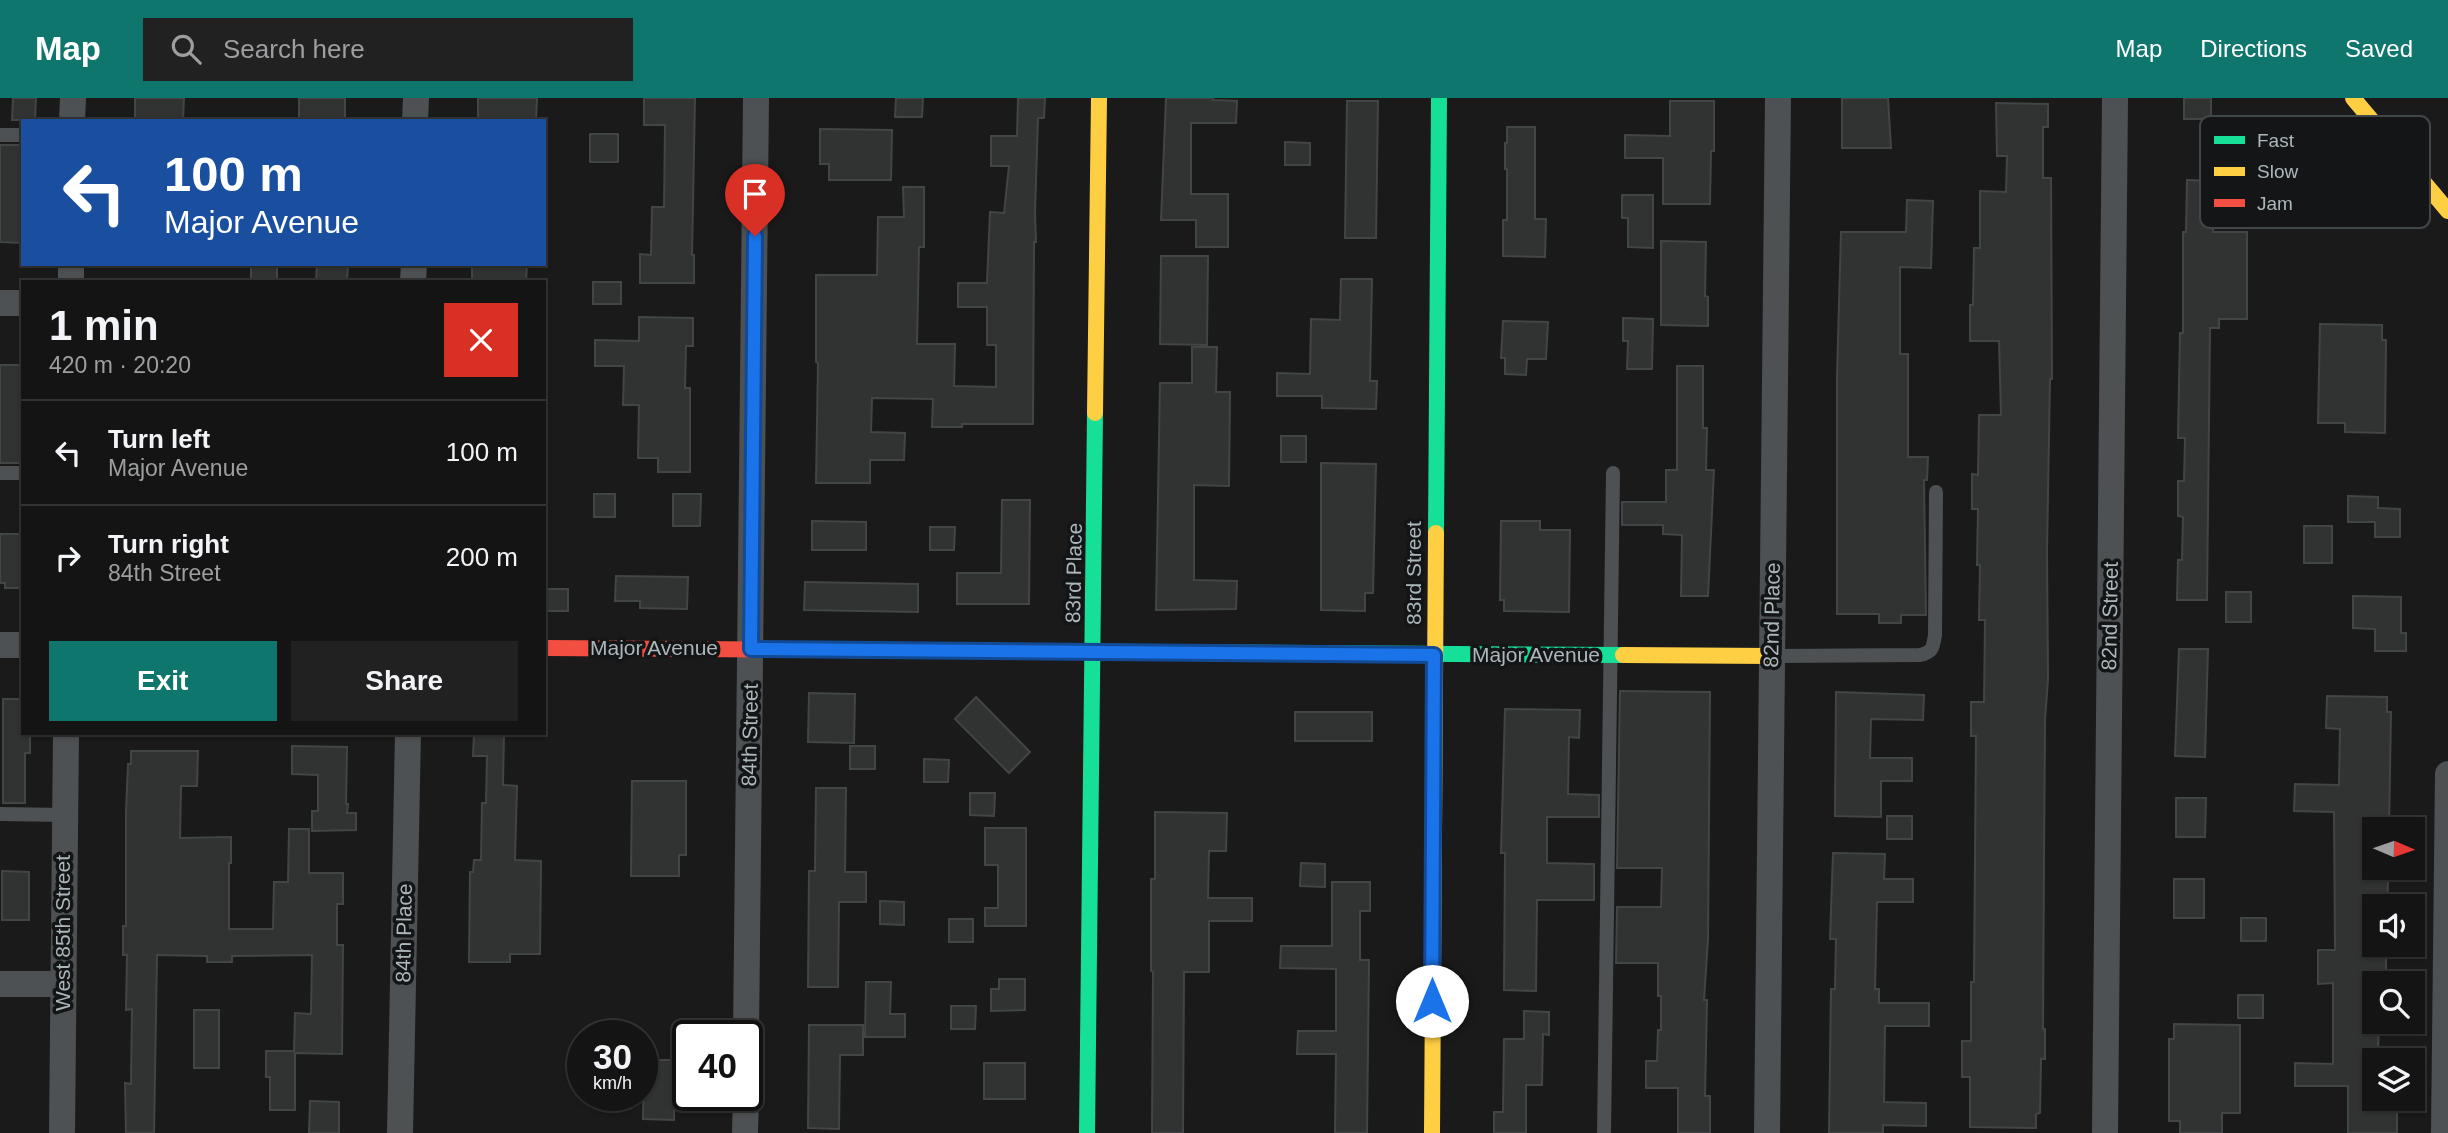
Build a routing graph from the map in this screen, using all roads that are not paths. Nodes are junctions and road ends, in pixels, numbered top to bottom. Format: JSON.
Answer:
{"nodes":[{"id":1,"x":73,"y":98,"type":"edge"},
{"id":2,"x":416,"y":98,"type":"edge"},
{"id":3,"x":756,"y":98,"type":"edge"},
{"id":4,"x":1099,"y":98,"type":"edge"},
{"id":5,"x":1439,"y":98,"type":"edge"},
{"id":6,"x":1778,"y":98,"type":"edge"},
{"id":7,"x":2115,"y":98,"type":"edge"},
{"id":8,"x":2353,"y":98,"type":"edge"},
{"id":9,"x":2368,"y":116,"type":"edge"},
{"id":10,"x":72,"y":119,"type":"edge"},
{"id":11,"x":415,"y":119,"type":"edge"},
{"id":12,"x":0,"y":135,"type":"edge"},
{"id":13,"x":21,"y":135,"type":"edge"},
{"id":14,"x":2430,"y":190,"type":"edge"},
{"id":15,"x":2448,"y":211,"type":"edge"},
{"id":16,"x":0,"y":303,"type":"edge"},
{"id":17,"x":21,"y":303,"type":"edge"},
{"id":18,"x":0,"y":473,"type":"edge"},
{"id":19,"x":21,"y":473,"type":"edge"},
{"id":20,"x":1613,"y":473,"type":"dead end"},
{"id":21,"x":1936,"y":492,"type":"dead end"},
{"id":22,"x":0,"y":645,"type":"edge"},
{"id":23,"x":21,"y":645,"type":"edge"},
{"id":24,"x":546,"y":648,"type":"edge"},
{"id":25,"x":751,"y":649,"type":"junction"},
{"id":26,"x":1094,"y":651,"type":"junction"},
{"id":27,"x":1434,"y":655,"type":"junction"},
{"id":28,"x":1610,"y":655,"type":"junction"},
{"id":29,"x":1772,"y":656,"type":"junction"},
{"id":30,"x":66,"y":735,"type":"edge"},
{"id":31,"x":408,"y":735,"type":"edge"},
{"id":32,"x":2448,"y":774,"type":"edge"},
{"id":33,"x":0,"y":814,"type":"edge"},
{"id":34,"x":64,"y":815,"type":"junction"},
{"id":35,"x":0,"y":984,"type":"edge"},
{"id":36,"x":63,"y":984,"type":"junction"},
{"id":37,"x":746,"y":1020,"type":"edge"},
{"id":38,"x":746,"y":1111,"type":"edge"},
{"id":39,"x":62,"y":1133,"type":"edge"},
{"id":40,"x":400,"y":1133,"type":"edge"},
{"id":41,"x":745,"y":1133,"type":"edge"},
{"id":42,"x":1087,"y":1133,"type":"edge"},
{"id":43,"x":1432,"y":1133,"type":"edge"},
{"id":44,"x":1604,"y":1133,"type":"edge"},
{"id":45,"x":1767,"y":1133,"type":"edge"},
{"id":46,"x":2105,"y":1133,"type":"edge"},
{"id":47,"x":2444,"y":1133,"type":"edge"}],
"edges":[{"from":1,"to":10,"type":"street"},
{"from":2,"to":11,"type":"street"},
{"from":3,"to":25,"type":"street","name":"84th Street"},
{"from":4,"to":26,"type":"street","name":"83rd Place"},
{"from":5,"to":27,"type":"street","name":"83rd Street"},
{"from":6,"to":29,"type":"street","name":"82nd Place"},
{"from":7,"to":46,"type":"street","name":"82nd Street"},
{"from":8,"to":9,"type":"street"},
{"from":12,"to":13,"type":"lane"},
{"from":14,"to":15,"type":"street"},
{"from":16,"to":17,"type":"street"},
{"from":18,"to":19,"type":"lane"},
{"from":20,"to":28,"type":"lane"},
{"from":21,"to":29,"type":"lane"},
{"from":22,"to":23,"type":"street"},
{"from":24,"to":25,"type":"street","name":"Major Avenue"},
{"from":25,"to":26,"type":"street","name":"Major Avenue"},
{"from":25,"to":37,"type":"street","name":"84th Street"},
{"from":26,"to":27,"type":"street","name":"Major Avenue"},
{"from":26,"to":42,"type":"street","name":"83rd Place"},
{"from":27,"to":28,"type":"street","name":"Major Avenue"},
{"from":27,"to":43,"type":"street","name":"83rd Street"},
{"from":28,"to":29,"type":"street","name":"Major Avenue"},
{"from":28,"to":44,"type":"lane"},
{"from":29,"to":45,"type":"street","name":"82nd Place"},
{"from":30,"to":34,"type":"street","name":"West 85th Street"},
{"from":31,"to":40,"type":"street","name":"84th Place"},
{"from":32,"to":47,"type":"street"},
{"from":33,"to":34,"type":"lane"},
{"from":34,"to":36,"type":"street","name":"West 85th Street"},
{"from":35,"to":36,"type":"street"},
{"from":36,"to":39,"type":"street","name":"West 85th Street"},
{"from":38,"to":41,"type":"street"}]}
